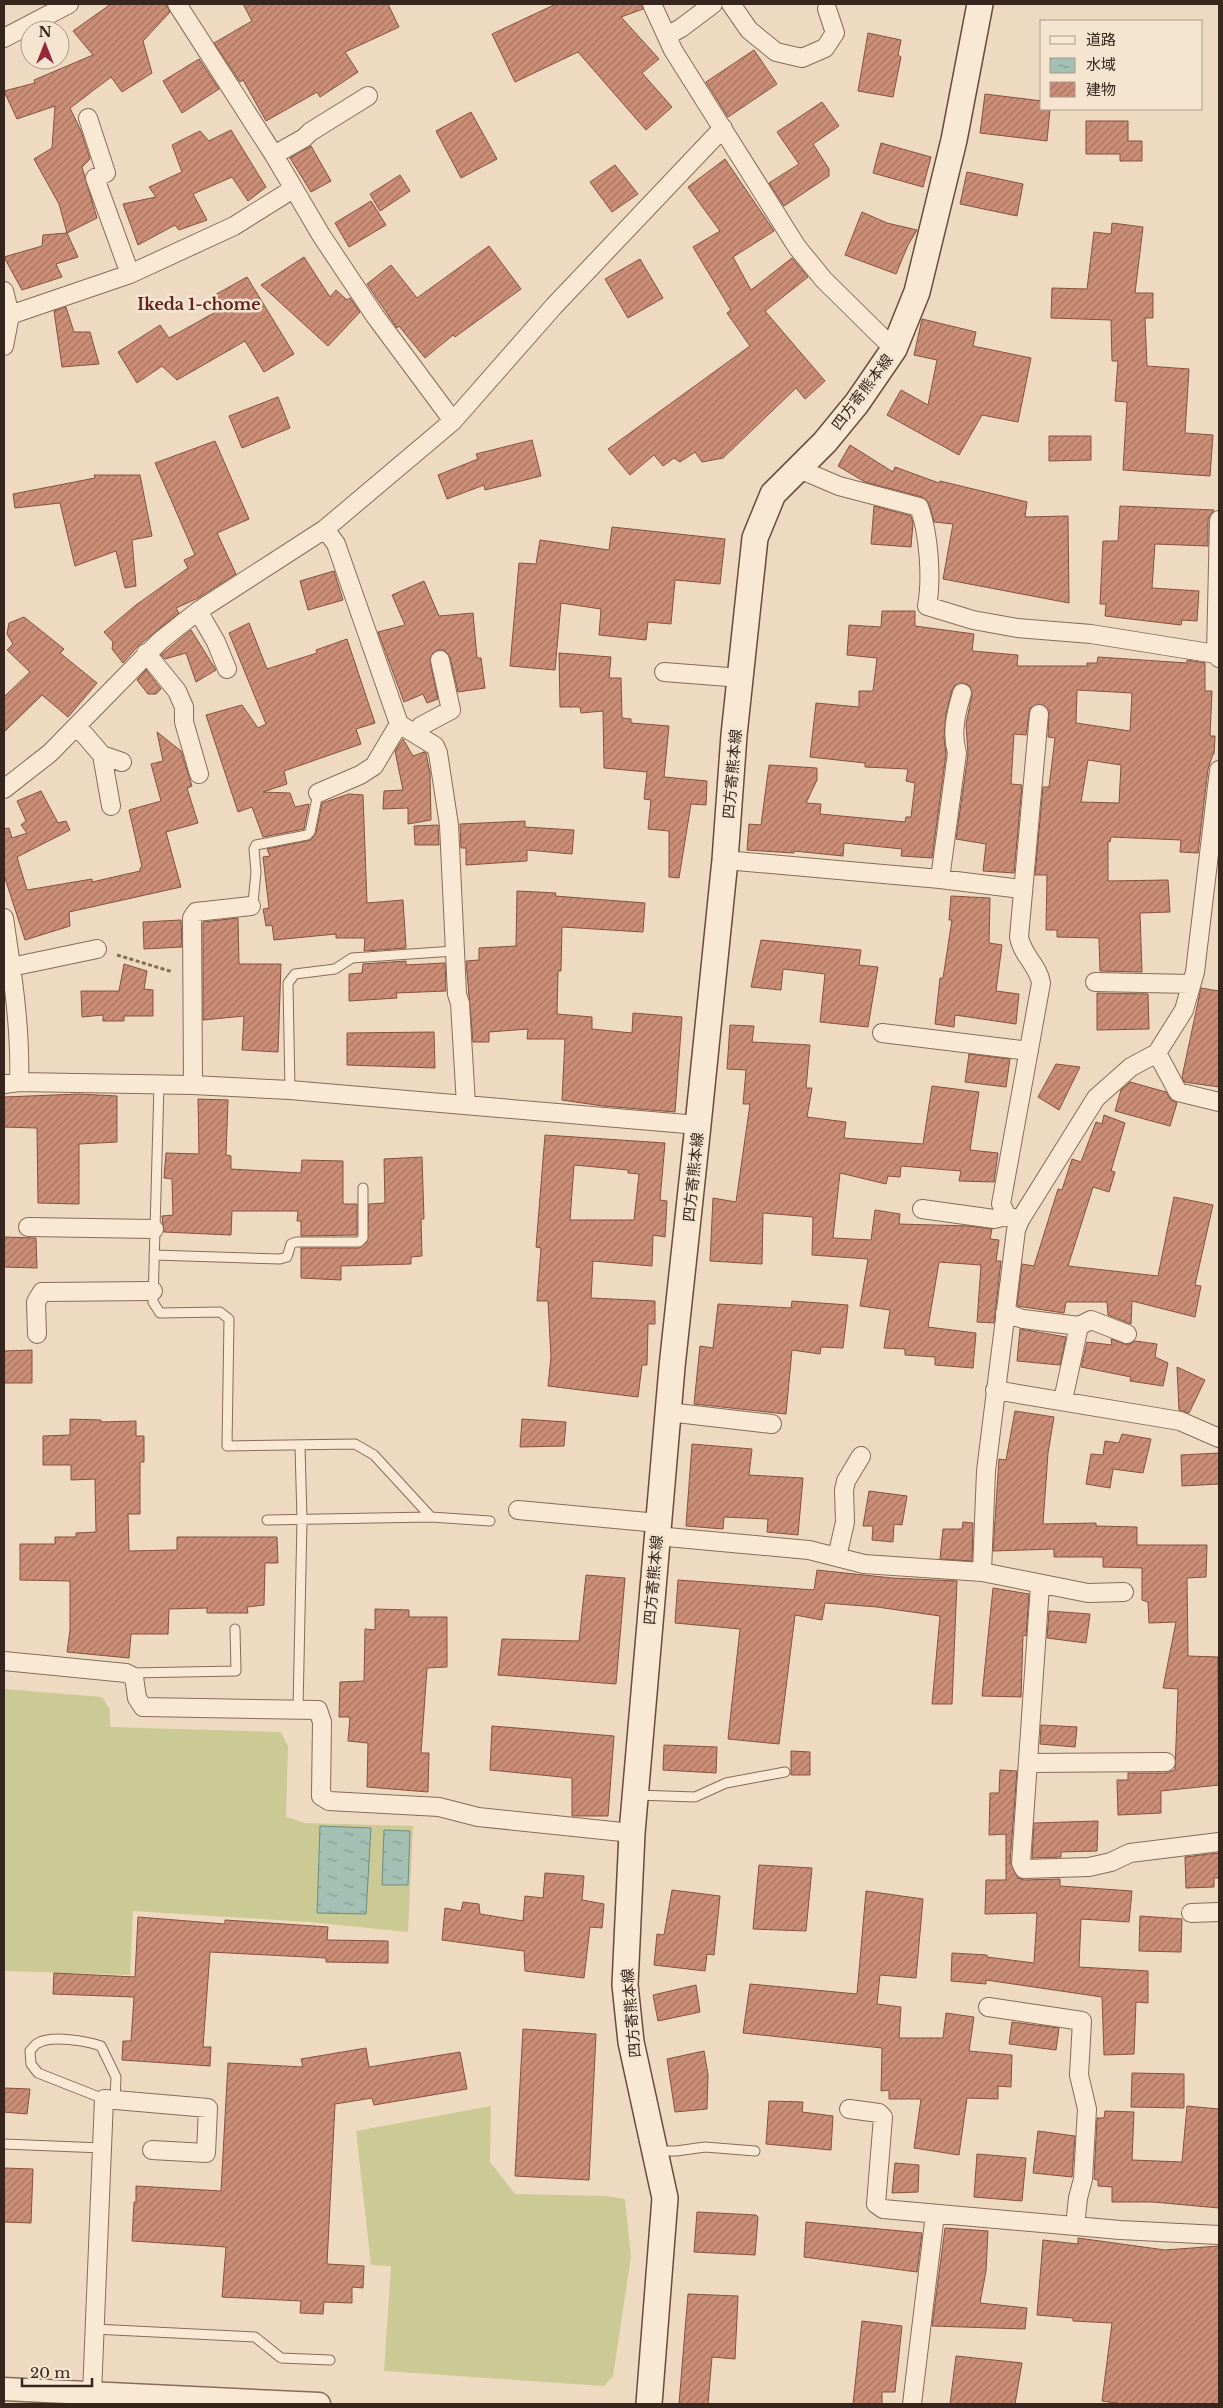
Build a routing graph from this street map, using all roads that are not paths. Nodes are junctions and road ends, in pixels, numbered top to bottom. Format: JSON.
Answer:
{"nodes":[{"id":1,"x":69,"y":4,"type":"edge"},
{"id":2,"x":177,"y":4,"type":"edge"},
{"id":3,"x":652,"y":4,"type":"edge"},
{"id":4,"x":713,"y":4,"type":"edge"},
{"id":5,"x":731,"y":4,"type":"edge"},
{"id":6,"x":980,"y":4,"type":"edge"},
{"id":7,"x":827,"y":9,"type":"dead end"},
{"id":8,"x":667,"y":36,"type":"junction"},
{"id":9,"x":4,"y":38,"type":"edge"},
{"id":10,"x":368,"y":96,"type":"dead end"},
{"id":11,"x":88,"y":118,"type":"dead end"},
{"id":12,"x":723,"y":128,"type":"junction"},
{"id":13,"x":274,"y":155,"type":"junction"},
{"id":14,"x":293,"y":189,"type":"junction"},
{"id":15,"x":130,"y":274,"type":"junction"},
{"id":16,"x":4,"y":291,"type":"edge"},
{"id":17,"x":10,"y":315,"type":"junction"},
{"id":18,"x":4,"y":346,"type":"edge"},
{"id":19,"x":894,"y":349,"type":"junction"},
{"id":20,"x":454,"y":421,"type":"junction"},
{"id":21,"x":799,"y":469,"type":"junction"},
{"id":22,"x":1219,"y":520,"type":"edge"},
{"id":23,"x":325,"y":529,"type":"junction"},
{"id":24,"x":198,"y":611,"type":"junction"},
{"id":25,"x":146,"y":653,"type":"junction"},
{"id":26,"x":1218,"y":656,"type":"edge"},
{"id":27,"x":440,"y":660,"type":"dead end"},
{"id":28,"x":227,"y":669,"type":"dead end"},
{"id":29,"x":664,"y":672,"type":"dead end"},
{"id":30,"x":741,"y":678,"type":"junction"},
{"id":31,"x":962,"y":693,"type":"dead end"},
{"id":32,"x":1039,"y":714,"type":"dead end"},
{"id":33,"x":399,"y":724,"type":"junction"},
{"id":34,"x":76,"y":726,"type":"junction"},
{"id":35,"x":416,"y":733,"type":"junction"},
{"id":36,"x":102,"y":755,"type":"junction"},
{"id":37,"x":122,"y":762,"type":"dead end"},
{"id":38,"x":1219,"y":770,"type":"edge"},
{"id":39,"x":199,"y":774,"type":"dead end"},
{"id":40,"x":4,"y":789,"type":"edge"},
{"id":41,"x":318,"y":793,"type":"joint"},
{"id":42,"x":111,"y":806,"type":"dead end"},
{"id":43,"x":1215,"y":831,"type":"edge"},
{"id":44,"x":725,"y":860,"type":"junction"},
{"id":45,"x":940,"y":879,"type":"junction"},
{"id":46,"x":1022,"y":889,"type":"junction"},
{"id":47,"x":251,"y":906,"type":"joint"},
{"id":48,"x":4,"y":918,"type":"edge"},
{"id":49,"x":97,"y":949,"type":"road end"},
{"id":50,"x":454,"y":951,"type":"junction"},
{"id":51,"x":11,"y":967,"type":"junction"},
{"id":52,"x":1095,"y":982,"type":"dead end"},
{"id":53,"x":1191,"y":984,"type":"junction"},
{"id":54,"x":882,"y":1033,"type":"dead end"},
{"id":55,"x":1029,"y":1051,"type":"junction"},
{"id":56,"x":1157,"y":1053,"type":"junction"},
{"id":57,"x":12,"y":1083,"type":"edge"},
{"id":58,"x":159,"y":1085,"type":"junction"},
{"id":59,"x":193,"y":1085,"type":"junction"},
{"id":60,"x":290,"y":1090,"type":"junction"},
{"id":61,"x":1219,"y":1102,"type":"edge"},
{"id":62,"x":466,"y":1105,"type":"junction"},
{"id":63,"x":698,"y":1126,"type":"junction"},
{"id":64,"x":363,"y":1188,"type":"dead end"},
{"id":65,"x":922,"y":1209,"type":"dead end"},
{"id":66,"x":1013,"y":1218,"type":"junction"},
{"id":67,"x":28,"y":1227,"type":"dead end"},
{"id":68,"x":154,"y":1229,"type":"junction"},
{"id":69,"x":154,"y":1255,"type":"junction"},
{"id":70,"x":153,"y":1291,"type":"junction"},
{"id":71,"x":1006,"y":1313,"type":"junction"},
{"id":72,"x":1079,"y":1326,"type":"junction"},
{"id":73,"x":37,"y":1334,"type":"dead end"},
{"id":74,"x":1127,"y":1334,"type":"dead end"},
{"id":75,"x":995,"y":1390,"type":"junction"},
{"id":76,"x":1063,"y":1400,"type":"junction"},
{"id":77,"x":668,"y":1412,"type":"junction"},
{"id":78,"x":772,"y":1424,"type":"dead end"},
{"id":79,"x":1219,"y":1438,"type":"edge"},
{"id":80,"x":300,"y":1446,"type":"junction"},
{"id":81,"x":861,"y":1456,"type":"dead end"},
{"id":82,"x":518,"y":1510,"type":"dead end"},
{"id":83,"x":431,"y":1517,"type":"junction"},
{"id":84,"x":267,"y":1520,"type":"dead end"},
{"id":85,"x":302,"y":1520,"type":"junction"},
{"id":86,"x":490,"y":1521,"type":"dead end"},
{"id":87,"x":657,"y":1529,"type":"junction"},
{"id":88,"x":837,"y":1557,"type":"junction"},
{"id":89,"x":982,"y":1572,"type":"junction"},
{"id":90,"x":1040,"y":1585,"type":"junction"},
{"id":91,"x":1124,"y":1592,"type":"dead end"},
{"id":92,"x":235,"y":1629,"type":"dead end"},
{"id":93,"x":4,"y":1661,"type":"edge"},
{"id":94,"x":126,"y":1673,"type":"junction"},
{"id":95,"x":298,"y":1708,"type":"junction"},
{"id":96,"x":1166,"y":1762,"type":"dead end"},
{"id":97,"x":1029,"y":1763,"type":"junction"},
{"id":98,"x":785,"y":1772,"type":"dead end"},
{"id":99,"x":634,"y":1795,"type":"junction"},
{"id":100,"x":632,"y":1832,"type":"junction"},
{"id":101,"x":1219,"y":1842,"type":"edge"},
{"id":102,"x":1219,"y":1912,"type":"edge"},
{"id":103,"x":1191,"y":1913,"type":"dead end"},
{"id":104,"x":988,"y":2007,"type":"dead end"},
{"id":105,"x":110,"y":2100,"type":"junction"},
{"id":106,"x":849,"y":2109,"type":"dead end"},
{"id":107,"x":4,"y":2144,"type":"edge"},
{"id":108,"x":102,"y":2148,"type":"junction"},
{"id":109,"x":152,"y":2150,"type":"dead end"},
{"id":110,"x":654,"y":2151,"type":"junction"},
{"id":111,"x":755,"y":2151,"type":"dead end"},
{"id":112,"x":935,"y":2214,"type":"junction"},
{"id":113,"x":1075,"y":2226,"type":"junction"},
{"id":114,"x":1219,"y":2235,"type":"edge"},
{"id":115,"x":94,"y":2329,"type":"junction"},
{"id":116,"x":330,"y":2360,"type":"dead end"},
{"id":117,"x":4,"y":2389,"type":"edge"},
{"id":118,"x":92,"y":2394,"type":"junction"},
{"id":119,"x":319,"y":2404,"type":"edge"},
{"id":120,"x":649,"y":2404,"type":"edge"},
{"id":121,"x":912,"y":2404,"type":"edge"}],
"edges":[{"from":1,"to":9,"type":"street"},
{"from":2,"to":13,"type":"street"},
{"from":3,"to":8,"type":"street"},
{"from":4,"to":8,"type":"street"},
{"from":5,"to":7,"type":"street"},
{"from":6,"to":19,"type":"main road","name":"四方寄熊本線"},
{"from":8,"to":12,"type":"street"},
{"from":10,"to":13,"type":"street"},
{"from":11,"to":15,"type":"street"},
{"from":12,"to":19,"type":"street"},
{"from":12,"to":20,"type":"street"},
{"from":13,"to":14,"type":"street"},
{"from":14,"to":15,"type":"street"},
{"from":14,"to":20,"type":"street"},
{"from":15,"to":17,"type":"street"},
{"from":16,"to":17,"type":"street"},
{"from":17,"to":18,"type":"street"},
{"from":19,"to":21,"type":"main road","name":"四方寄熊本線"},
{"from":20,"to":23,"type":"street"},
{"from":21,"to":26,"type":"street"},
{"from":21,"to":30,"type":"main road","name":"四方寄熊本線"},
{"from":22,"to":26,"type":"street"},
{"from":23,"to":24,"type":"street"},
{"from":23,"to":33,"type":"street"},
{"from":24,"to":25,"type":"street"},
{"from":24,"to":28,"type":"street"},
{"from":25,"to":34,"type":"street"},
{"from":25,"to":39,"type":"street"},
{"from":27,"to":35,"type":"street"},
{"from":29,"to":30,"type":"street"},
{"from":30,"to":44,"type":"main road","name":"四方寄熊本線"},
{"from":31,"to":45,"type":"street"},
{"from":32,"to":46,"type":"street"},
{"from":33,"to":35,"type":"street"},
{"from":33,"to":41,"type":"street"},
{"from":34,"to":36,"type":"street"},
{"from":34,"to":40,"type":"street"},
{"from":35,"to":50,"type":"street"},
{"from":36,"to":37,"type":"street"},
{"from":36,"to":42,"type":"street"},
{"from":38,"to":43,"type":"street"},
{"from":41,"to":47,"type":"lane"},
{"from":43,"to":53,"type":"street"},
{"from":44,"to":45,"type":"street"},
{"from":44,"to":63,"type":"main road","name":"四方寄熊本線"},
{"from":45,"to":46,"type":"street"},
{"from":46,"to":55,"type":"street"},
{"from":47,"to":59,"type":"street"},
{"from":48,"to":51,"type":"street"},
{"from":49,"to":51,"type":"street"},
{"from":50,"to":60,"type":"lane"},
{"from":50,"to":62,"type":"street"},
{"from":51,"to":57,"type":"street"},
{"from":52,"to":53,"type":"street"},
{"from":53,"to":56,"type":"street"},
{"from":54,"to":55,"type":"street"},
{"from":55,"to":66,"type":"street"},
{"from":56,"to":61,"type":"street"},
{"from":56,"to":66,"type":"street"},
{"from":57,"to":58,"type":"street"},
{"from":58,"to":59,"type":"street"},
{"from":58,"to":68,"type":"lane"},
{"from":59,"to":60,"type":"street"},
{"from":60,"to":62,"type":"street"},
{"from":62,"to":63,"type":"street"},
{"from":63,"to":77,"type":"main road","name":"四方寄熊本線"},
{"from":64,"to":69,"type":"lane"},
{"from":65,"to":66,"type":"street"},
{"from":66,"to":71,"type":"street"},
{"from":67,"to":68,"type":"street"},
{"from":68,"to":69,"type":"lane"},
{"from":69,"to":70,"type":"lane"},
{"from":70,"to":73,"type":"street"},
{"from":70,"to":80,"type":"lane"},
{"from":71,"to":72,"type":"street"},
{"from":71,"to":75,"type":"street"},
{"from":72,"to":74,"type":"street"},
{"from":72,"to":76,"type":"street"},
{"from":75,"to":76,"type":"street"},
{"from":75,"to":89,"type":"street"},
{"from":76,"to":79,"type":"street"},
{"from":77,"to":78,"type":"street"},
{"from":77,"to":87,"type":"main road","name":"四方寄熊本線"},
{"from":80,"to":83,"type":"lane"},
{"from":80,"to":85,"type":"lane"},
{"from":81,"to":88,"type":"street"},
{"from":82,"to":87,"type":"street"},
{"from":83,"to":85,"type":"lane"},
{"from":83,"to":86,"type":"lane"},
{"from":84,"to":85,"type":"lane"},
{"from":85,"to":95,"type":"lane"},
{"from":87,"to":88,"type":"street"},
{"from":87,"to":99,"type":"main road","name":"四方寄熊本線"},
{"from":88,"to":89,"type":"street"},
{"from":89,"to":90,"type":"street"},
{"from":90,"to":91,"type":"street"},
{"from":90,"to":97,"type":"street"},
{"from":92,"to":94,"type":"lane"},
{"from":93,"to":94,"type":"street"},
{"from":94,"to":95,"type":"street"},
{"from":95,"to":100,"type":"street"},
{"from":96,"to":97,"type":"street"},
{"from":97,"to":101,"type":"street"},
{"from":98,"to":99,"type":"lane"},
{"from":99,"to":100,"type":"main road","name":"四方寄熊本線"},
{"from":100,"to":110,"type":"main road","name":"四方寄熊本線"},
{"from":102,"to":103,"type":"street"},
{"from":104,"to":113,"type":"street"},
{"from":105,"to":105,"type":"lane"},
{"from":105,"to":108,"type":"street"},
{"from":105,"to":109,"type":"street"},
{"from":106,"to":112,"type":"street"},
{"from":107,"to":108,"type":"lane"},
{"from":108,"to":115,"type":"street"},
{"from":110,"to":111,"type":"lane"},
{"from":110,"to":120,"type":"main road","name":"四方寄熊本線"},
{"from":112,"to":113,"type":"street"},
{"from":112,"to":121,"type":"street"},
{"from":113,"to":114,"type":"street"},
{"from":115,"to":116,"type":"lane"},
{"from":115,"to":118,"type":"street"},
{"from":117,"to":118,"type":"street"},
{"from":118,"to":119,"type":"street"}]}
